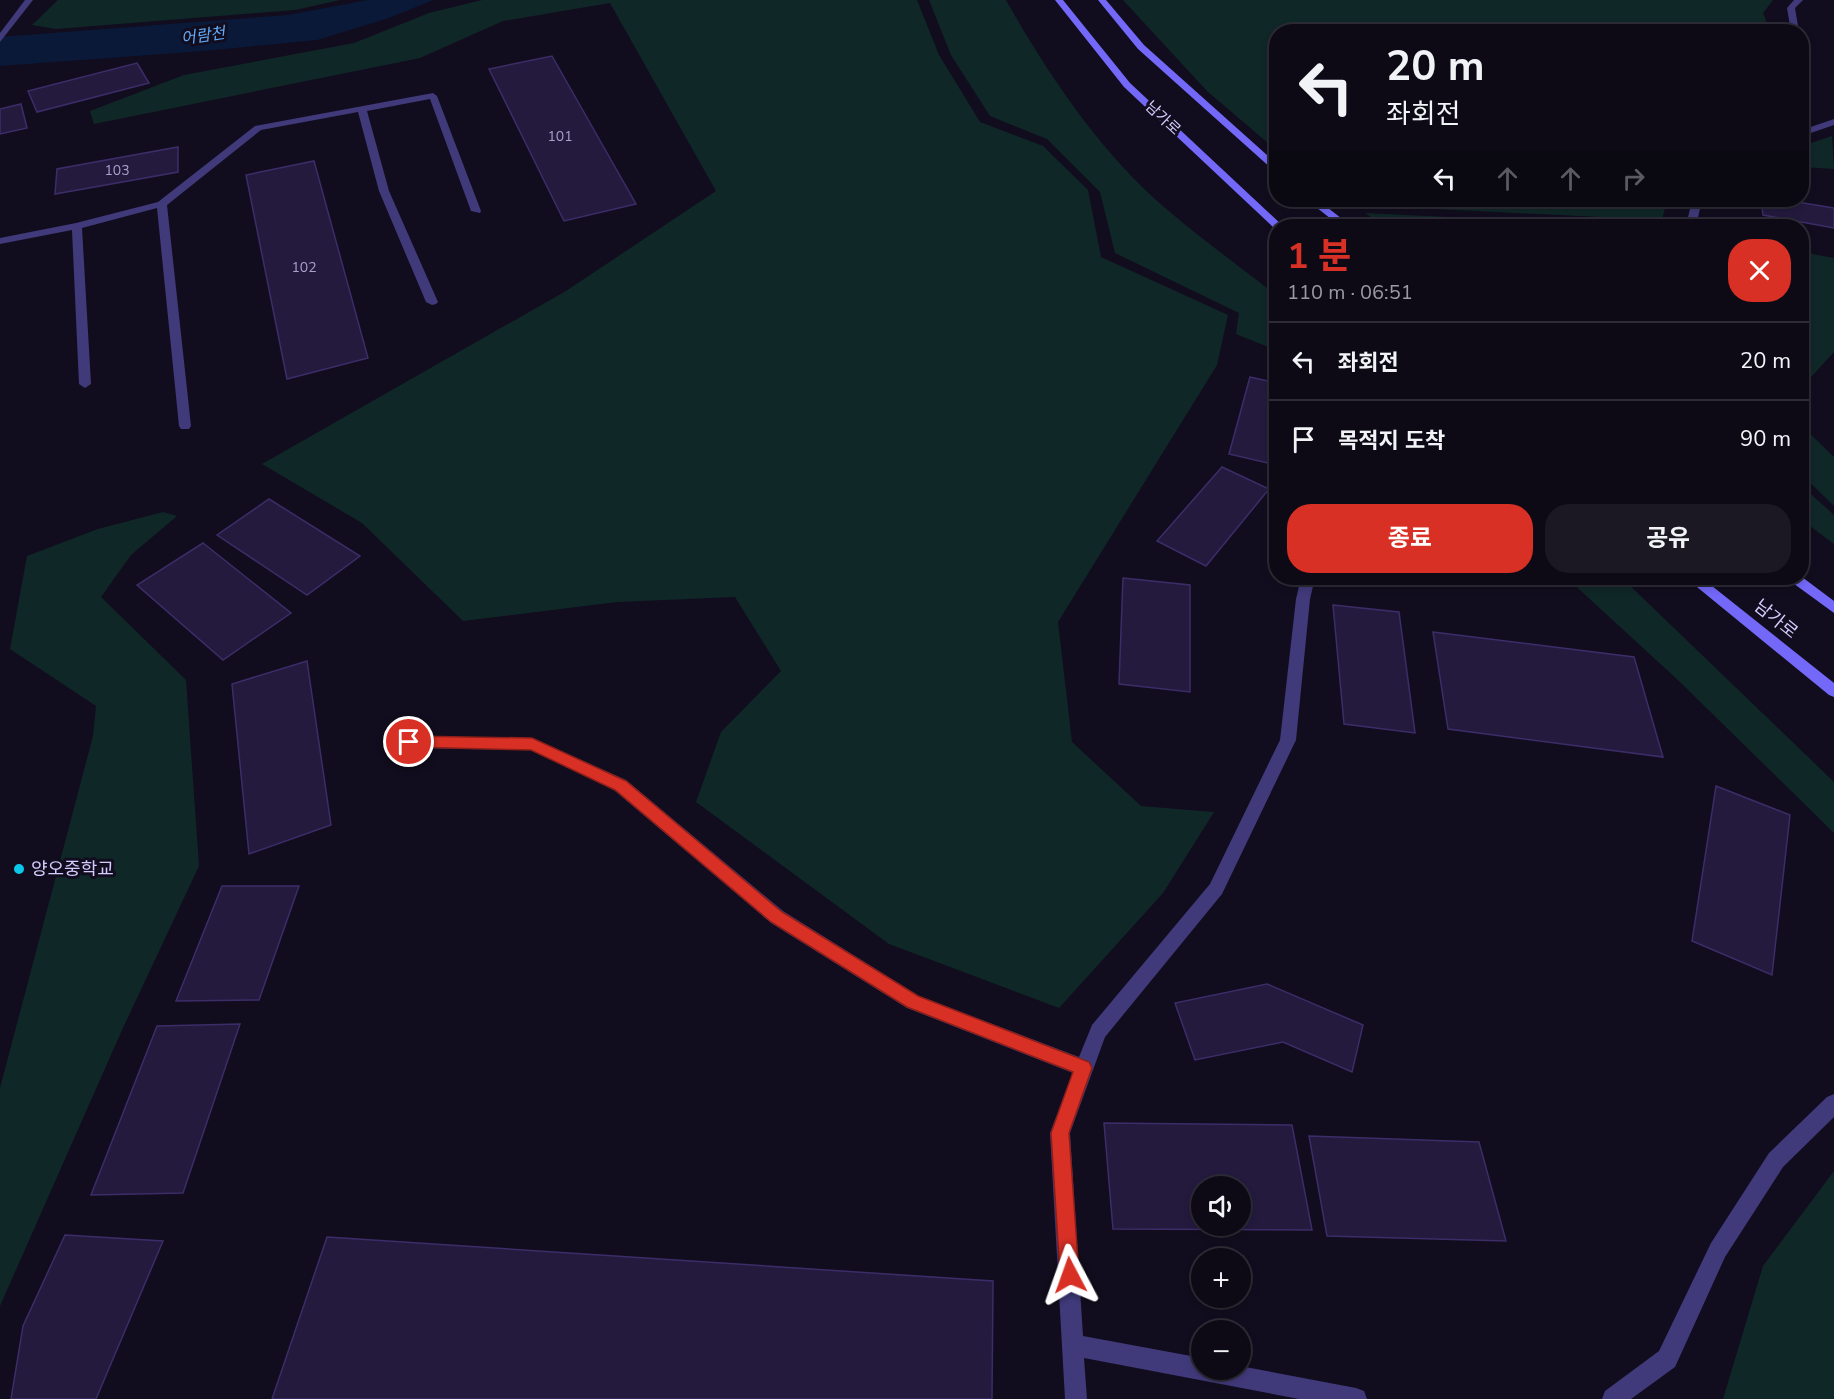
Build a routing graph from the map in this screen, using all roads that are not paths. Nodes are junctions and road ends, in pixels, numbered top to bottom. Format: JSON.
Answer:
{"nodes":[{"id":1,"x":29,"y":0,"type":"edge"},
{"id":2,"x":1059,"y":0,"type":"edge"},
{"id":3,"x":1102,"y":0,"type":"edge"},
{"id":4,"x":1799,"y":0,"type":"edge"},
{"id":5,"x":1794,"y":24,"type":"edge"},
{"id":6,"x":0,"y":39,"type":"edge"},
{"id":7,"x":362,"y":109,"type":"junction"},
{"id":8,"x":1834,"y":122,"type":"edge"},
{"id":9,"x":1809,"y":131,"type":"edge"},
{"id":10,"x":1269,"y":162,"type":"edge"},
{"id":11,"x":162,"y":204,"type":"junction"},
{"id":12,"x":1321,"y":207,"type":"edge"},
{"id":13,"x":476,"y":211,"type":"dead end"},
{"id":14,"x":1271,"y":219,"type":"edge"},
{"id":15,"x":1337,"y":219,"type":"edge"},
{"id":16,"x":77,"y":226,"type":"junction"},
{"id":17,"x":0,"y":241,"type":"edge"},
{"id":18,"x":432,"y":302,"type":"dead end"},
{"id":19,"x":85,"y":384,"type":"dead end"},
{"id":20,"x":185,"y":426,"type":"dead end"},
{"id":21,"x":1306,"y":585,"type":"edge"},
{"id":22,"x":1702,"y":585,"type":"edge"},
{"id":23,"x":1803,"y":585,"type":"edge"},
{"id":24,"x":1834,"y":608,"type":"edge"},
{"id":25,"x":1834,"y":691,"type":"edge"},
{"id":26,"x":409,"y":742,"type":"dead end"},
{"id":27,"x":1083,"y":1068,"type":"junction"},
{"id":28,"x":1834,"y":1104,"type":"edge"},
{"id":29,"x":1075,"y":1345,"type":"junction"},
{"id":30,"x":1076,"y":1399,"type":"edge"},
{"id":31,"x":1356,"y":1399,"type":"edge"},
{"id":32,"x":1613,"y":1399,"type":"edge"}],
"edges":[{"from":1,"to":6,"type":"street"},
{"from":2,"to":14,"type":"main road","name":"남가로"},
{"from":3,"to":10,"type":"main road"},
{"from":4,"to":5,"type":"street"},
{"from":7,"to":11,"type":"street"},
{"from":7,"to":13,"type":"street"},
{"from":7,"to":18,"type":"street"},
{"from":8,"to":9,"type":"street"},
{"from":11,"to":16,"type":"street"},
{"from":11,"to":20,"type":"street"},
{"from":12,"to":15,"type":"main road"},
{"from":16,"to":17,"type":"street"},
{"from":16,"to":19,"type":"street"},
{"from":21,"to":27,"type":"street"},
{"from":22,"to":25,"type":"main road","name":"남가로"},
{"from":23,"to":24,"type":"main road"},
{"from":26,"to":27,"type":"street"},
{"from":27,"to":29,"type":"street"},
{"from":28,"to":32,"type":"street"},
{"from":29,"to":30,"type":"street"},
{"from":29,"to":31,"type":"street"}]}
